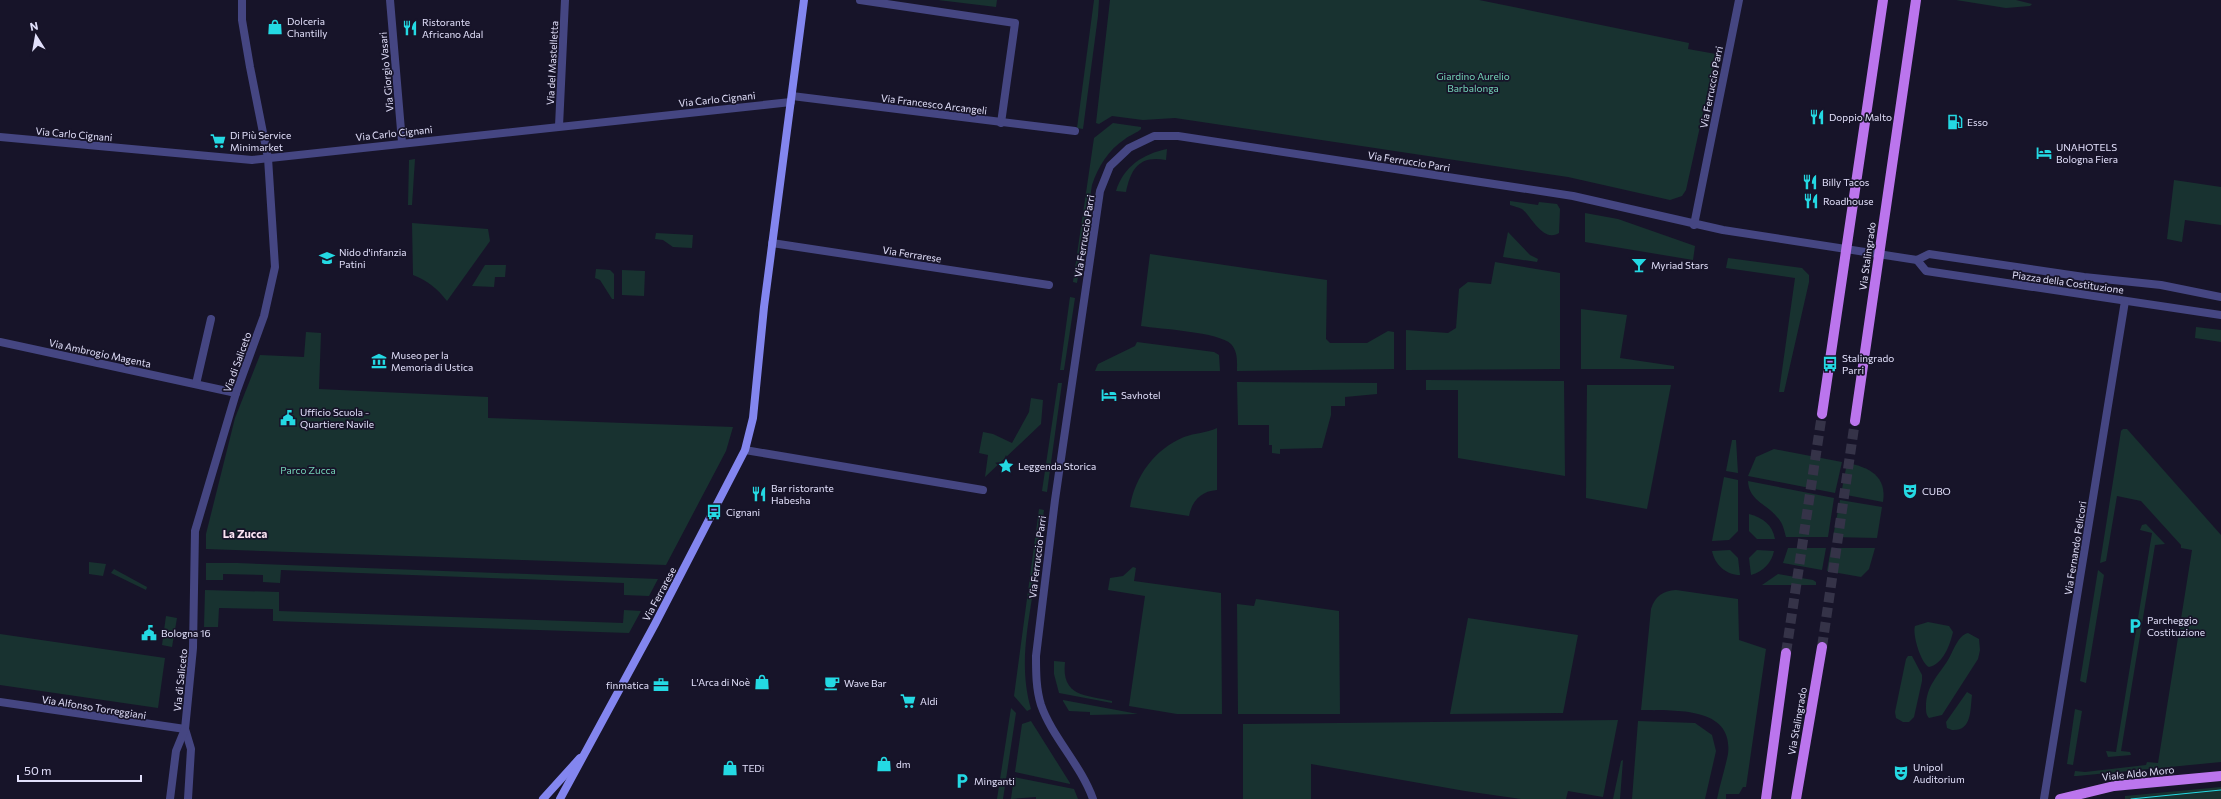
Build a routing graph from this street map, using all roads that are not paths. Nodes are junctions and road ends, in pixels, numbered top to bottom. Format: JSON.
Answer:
{"nodes":[{"id":1,"x":242,"y":0,"type":"edge"},
{"id":2,"x":390,"y":0,"type":"edge"},
{"id":3,"x":565,"y":0,"type":"edge"},
{"id":4,"x":804,"y":0,"type":"edge"},
{"id":5,"x":860,"y":0,"type":"edge"},
{"id":6,"x":1739,"y":0,"type":"edge"},
{"id":7,"x":1883,"y":0,"type":"edge"},
{"id":8,"x":1916,"y":0,"type":"edge"},
{"id":9,"x":791,"y":99,"type":"junction"},
{"id":10,"x":1001,"y":123,"type":"junction"},
{"id":11,"x":559,"y":126,"type":"junction"},
{"id":12,"x":1075,"y":131,"type":"dead end"},
{"id":13,"x":0,"y":137,"type":"edge"},
{"id":14,"x":402,"y":142,"type":"junction"},
{"id":15,"x":268,"y":158,"type":"junction"},
{"id":16,"x":1694,"y":225,"type":"junction"},
{"id":17,"x":772,"y":243,"type":"junction"},
{"id":18,"x":1846,"y":250,"type":"junction"},
{"id":19,"x":1879,"y":255,"type":"junction"},
{"id":20,"x":1917,"y":260,"type":"junction"},
{"id":21,"x":1049,"y":285,"type":"dead end"},
{"id":22,"x":2221,"y":297,"type":"edge"},
{"id":23,"x":2125,"y":301,"type":"junction"},
{"id":24,"x":2221,"y":315,"type":"edge"},
{"id":25,"x":212,"y":320,"type":"dead end"},
{"id":26,"x":0,"y":342,"type":"edge"},
{"id":27,"x":196,"y":384,"type":"junction"},
{"id":28,"x":236,"y":393,"type":"junction"},
{"id":29,"x":1822,"y":414,"type":"tunnel mouth"},
{"id":30,"x":1855,"y":421,"type":"tunnel mouth"},
{"id":31,"x":745,"y":450,"type":"junction"},
{"id":32,"x":983,"y":490,"type":"dead end"},
{"id":33,"x":1822,"y":647,"type":"tunnel mouth"},
{"id":34,"x":1786,"y":653,"type":"tunnel mouth"},
{"id":35,"x":0,"y":702,"type":"edge"},
{"id":36,"x":185,"y":729,"type":"junction"},
{"id":37,"x":589,"y":747,"type":"junction"},
{"id":38,"x":2221,"y":776,"type":"edge"},
{"id":39,"x":170,"y":799,"type":"edge"},
{"id":40,"x":188,"y":799,"type":"edge"},
{"id":41,"x":543,"y":799,"type":"edge"},
{"id":42,"x":560,"y":799,"type":"edge"},
{"id":43,"x":1093,"y":799,"type":"edge"},
{"id":44,"x":1766,"y":799,"type":"edge"},
{"id":45,"x":1796,"y":799,"type":"edge"},
{"id":46,"x":2044,"y":799,"type":"edge"},
{"id":47,"x":2060,"y":799,"type":"edge"}],
"edges":[{"from":1,"to":15,"type":"street","name":"Via di Saliceto"},
{"from":2,"to":14,"type":"street","name":"Via Giorgio Vasari"},
{"from":3,"to":11,"type":"street","name":"Via del Mastelletta"},
{"from":4,"to":9,"type":"main road","name":"Via Ferrarese"},
{"from":5,"to":10,"type":"street"},
{"from":6,"to":16,"type":"street","name":"Via Ferruccio Parri"},
{"from":7,"to":18,"type":"main road","name":"Via Stalingrado"},
{"from":8,"to":19,"type":"main road","name":"Via Stalingrado"},
{"from":9,"to":10,"type":"street","name":"Via Francesco Arcangeli"},
{"from":9,"to":11,"type":"street","name":"Via Carlo Cignani"},
{"from":9,"to":17,"type":"main road","name":"Via Ferrarese"},
{"from":10,"to":12,"type":"street","name":"Via Francesco Arcangeli"},
{"from":11,"to":14,"type":"street","name":"Via Carlo Cignani"},
{"from":13,"to":15,"type":"street","name":"Via Carlo Cignani"},
{"from":14,"to":15,"type":"street","name":"Via Carlo Cignani"},
{"from":15,"to":28,"type":"street","name":"Via di Saliceto"},
{"from":16,"to":18,"type":"street","name":"Via Ferruccio Parri"},
{"from":16,"to":43,"type":"street","name":"Via Ferruccio Parri"},
{"from":17,"to":21,"type":"street","name":"Via Ferrarese"},
{"from":17,"to":31,"type":"main road","name":"Via Ferrarese"},
{"from":18,"to":19,"type":"street","name":"Piazza della Costituzione"},
{"from":18,"to":29,"type":"main road","name":"Via Stalingrado"},
{"from":19,"to":20,"type":"street","name":"Piazza della Costituzione"},
{"from":19,"to":30,"type":"main road","name":"Via Stalingrado"},
{"from":20,"to":22,"type":"street","name":"Piazza della Costituzione"},
{"from":20,"to":23,"type":"street","name":"Piazza della Costituzione"},
{"from":23,"to":24,"type":"street","name":"Piazza della Costituzione"},
{"from":23,"to":46,"type":"street","name":"Via Fernando Felicori"},
{"from":25,"to":27,"type":"street"},
{"from":26,"to":27,"type":"street","name":"Via Ambrogio Magenta"},
{"from":27,"to":28,"type":"street","name":"Via Ambrogio Magenta"},
{"from":28,"to":36,"type":"street","name":"Via di Saliceto"},
{"from":31,"to":32,"type":"street"},
{"from":31,"to":37,"type":"main road","name":"Via Ferrarese"},
{"from":33,"to":45,"type":"main road","name":"Via Stalingrado"},
{"from":34,"to":44,"type":"main road","name":"Via Stalingrado"},
{"from":35,"to":36,"type":"street","name":"Via Alfonso Torreggiani"},
{"from":36,"to":39,"type":"street","name":"Via di Saliceto"},
{"from":36,"to":40,"type":"street","name":"Via di Saliceto"},
{"from":37,"to":41,"type":"main road","name":"Via Ferrarese"},
{"from":37,"to":42,"type":"main road","name":"Via Ferrarese"},
{"from":38,"to":47,"type":"main road","name":"Viale Aldo Moro"}]}
